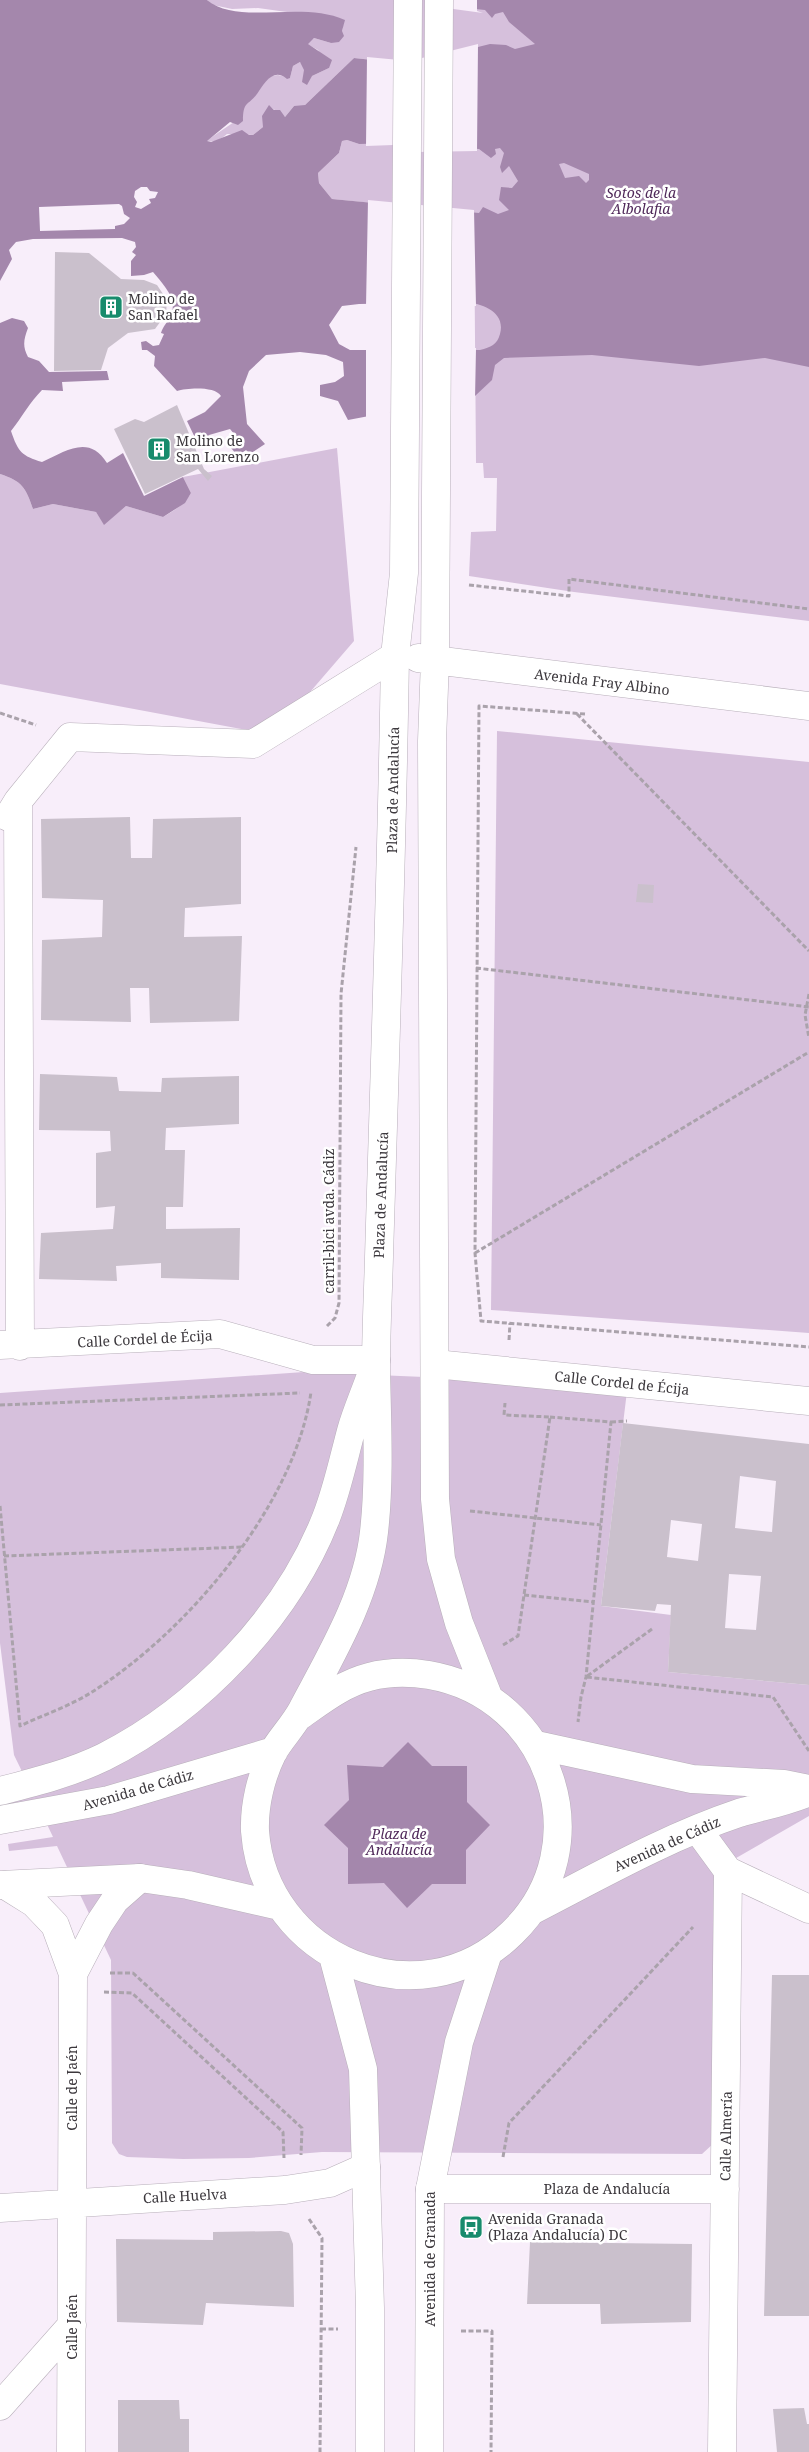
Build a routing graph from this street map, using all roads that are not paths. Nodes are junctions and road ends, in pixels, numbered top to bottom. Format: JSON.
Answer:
{"nodes":[{"id":1,"x":408,"y":0,"type":"edge"},
{"id":2,"x":439,"y":0,"type":"edge"},
{"id":3,"x":395,"y":656,"type":"junction"},
{"id":4,"x":435,"y":660,"type":"junction"},
{"id":5,"x":809,"y":706,"type":"edge"},
{"id":6,"x":18,"y":801,"type":"junction"},
{"id":7,"x":0,"y":830,"type":"edge"},
{"id":8,"x":10,"y":1346,"type":"edge"},
{"id":9,"x":376,"y":1360,"type":"junction"},
{"id":10,"x":435,"y":1364,"type":"junction"},
{"id":11,"x":809,"y":1401,"type":"edge"},
{"id":12,"x":488,"y":1696,"type":"junction"},
{"id":13,"x":298,"y":1717,"type":"junction"},
{"id":14,"x":536,"y":1744,"type":"junction"},
{"id":15,"x":274,"y":1750,"type":"junction"},
{"id":16,"x":0,"y":1791,"type":"edge"},
{"id":17,"x":809,"y":1791,"type":"edge"},
{"id":18,"x":0,"y":1820,"type":"edge"},
{"id":19,"x":698,"y":1830,"type":"junction"},
{"id":20,"x":728,"y":1871,"type":"junction"},
{"id":21,"x":140,"y":1878,"type":"junction"},
{"id":22,"x":3,"y":1885,"type":"edge"},
{"id":23,"x":280,"y":1906,"type":"junction"},
{"id":24,"x":809,"y":1910,"type":"edge"},
{"id":25,"x":531,"y":1911,"type":"junction"},
{"id":26,"x":488,"y":1952,"type":"junction"},
{"id":27,"x":333,"y":1956,"type":"junction"},
{"id":28,"x":72,"y":1982,"type":"junction"},
{"id":29,"x":366,"y":2167,"type":"junction"},
{"id":30,"x":430,"y":2189,"type":"junction"},
{"id":31,"x":725,"y":2189,"type":"junction"},
{"id":32,"x":73,"y":2202,"type":"junction"},
{"id":33,"x":0,"y":2208,"type":"edge"},
{"id":34,"x":72,"y":2324,"type":"junction"},
{"id":35,"x":0,"y":2406,"type":"edge"},
{"id":36,"x":71,"y":2452,"type":"edge"},
{"id":37,"x":370,"y":2452,"type":"edge"},
{"id":38,"x":428,"y":2452,"type":"edge"},
{"id":39,"x":722,"y":2452,"type":"edge"}],
"edges":[{"from":1,"to":3,"type":"main road","name":"Plaza de Andalucía"},
{"from":2,"to":4,"type":"main road","name":"Plaza de Andalucía"},
{"from":3,"to":4,"type":"main road","name":"Avenida Fray Albino"},
{"from":3,"to":6,"type":"main road"},
{"from":3,"to":9,"type":"main road","name":"Plaza de Andalucía"},
{"from":4,"to":5,"type":"main road","name":"Avenida Fray Albino"},
{"from":4,"to":10,"type":"main road","name":"Plaza de Andalucía"},
{"from":6,"to":7,"type":"main road"},
{"from":6,"to":8,"type":"main road"},
{"from":8,"to":9,"type":"main road","name":"Calle Cordel de Écija"},
{"from":9,"to":13,"type":"main road","name":"Plaza de Andalucía"},
{"from":9,"to":16,"type":"main road"},
{"from":10,"to":11,"type":"main road","name":"Calle Cordel de Écija"},
{"from":10,"to":12,"type":"main road","name":"Plaza de Andalucía"},
{"from":12,"to":13,"type":"main road","name":"Plaza de Andalucía"},
{"from":12,"to":14,"type":"main road","name":"Plaza de Andalucía"},
{"from":13,"to":15,"type":"main road","name":"Plaza de Andalucía"},
{"from":14,"to":17,"type":"main road","name":"Avenida de Cádiz"},
{"from":14,"to":25,"type":"main road","name":"Plaza de Andalucía"},
{"from":15,"to":18,"type":"main road","name":"Avenida de Cádiz"},
{"from":15,"to":23,"type":"main road","name":"Plaza de Andalucía"},
{"from":17,"to":19,"type":"main road","name":"Avenida de Cádiz"},
{"from":19,"to":20,"type":"main road"},
{"from":19,"to":25,"type":"main road","name":"Avenida de Cádiz"},
{"from":20,"to":24,"type":"main road"},
{"from":20,"to":31,"type":"main road","name":"Calle Almería"},
{"from":21,"to":22,"type":"main road"},
{"from":21,"to":23,"type":"main road"},
{"from":21,"to":28,"type":"main road","name":"Calle de Jaén"},
{"from":22,"to":28,"type":"main road","name":"Calle de Jaén"},
{"from":23,"to":27,"type":"main road","name":"Plaza de Andalucía"},
{"from":25,"to":26,"type":"main road","name":"Plaza de Andalucía"},
{"from":26,"to":27,"type":"main road","name":"Plaza de Andalucía"},
{"from":26,"to":30,"type":"main road","name":"Avenida de Granada"},
{"from":27,"to":29,"type":"main road"},
{"from":28,"to":32,"type":"main road","name":"Calle de Jaén"},
{"from":29,"to":32,"type":"main road","name":"Calle Huelva"},
{"from":29,"to":37,"type":"main road"},
{"from":30,"to":31,"type":"main road","name":"Plaza de Andalucía"},
{"from":30,"to":38,"type":"main road","name":"Avenida de Granada"},
{"from":31,"to":39,"type":"main road","name":"Calle Almería"},
{"from":32,"to":33,"type":"main road","name":"Calle Huelva"},
{"from":32,"to":34,"type":"main road","name":"Calle Jaén"},
{"from":34,"to":35,"type":"main road"},
{"from":34,"to":36,"type":"main road","name":"Calle Jaén"}]}
